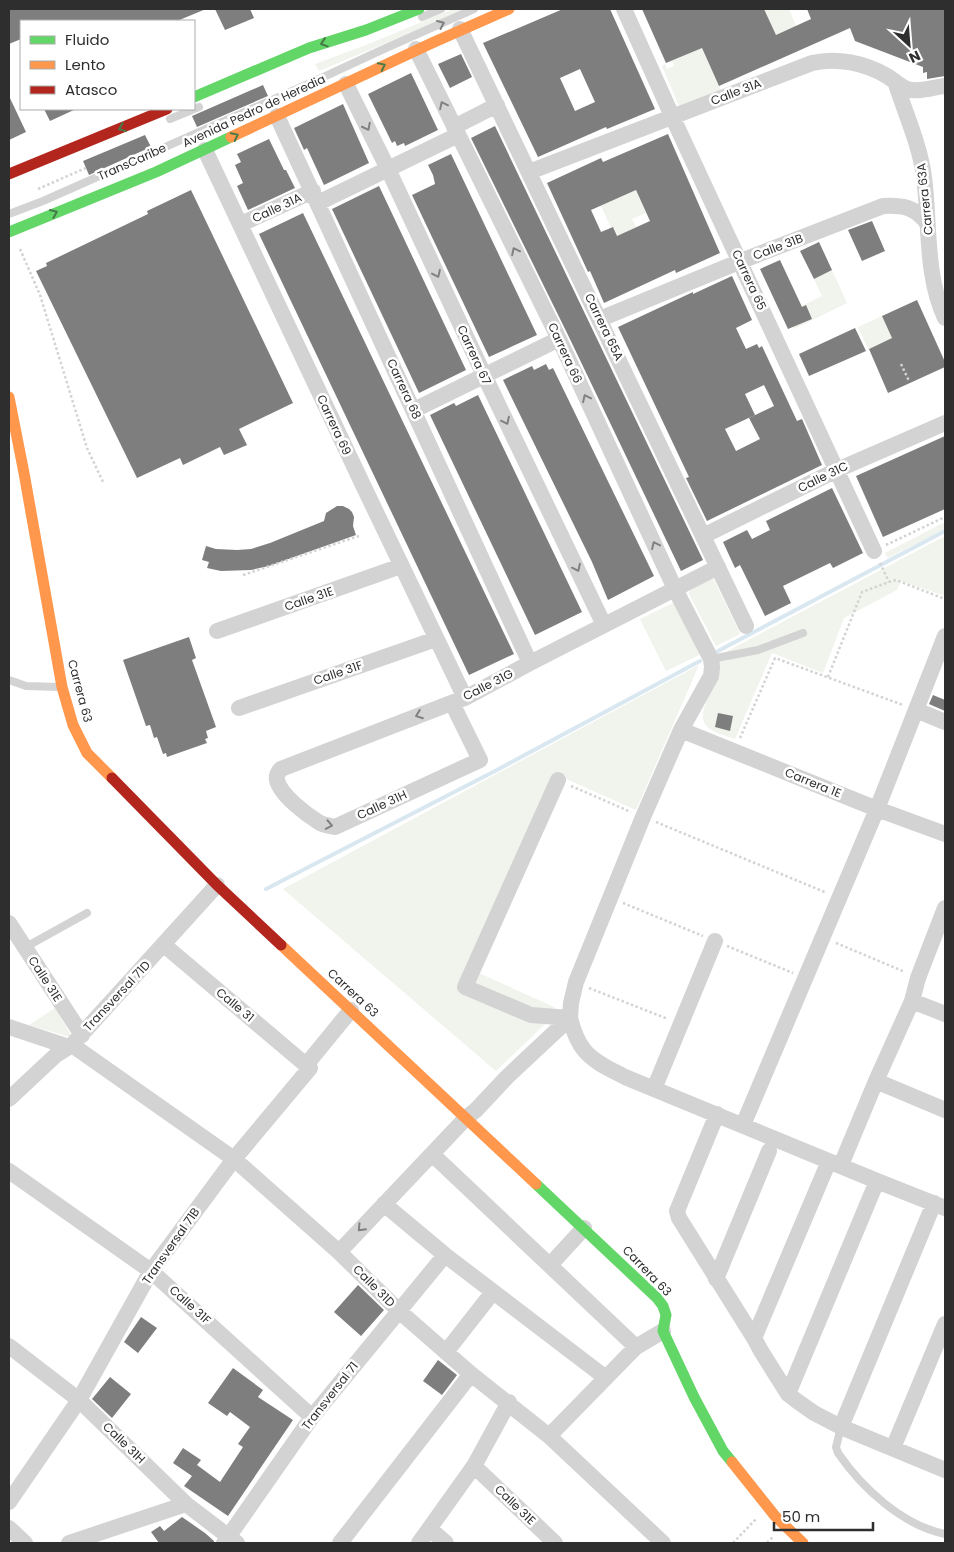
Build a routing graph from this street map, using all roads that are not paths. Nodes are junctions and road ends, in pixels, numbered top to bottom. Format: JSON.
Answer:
{"nodes":[{"id":1,"x":442,"y":9,"type":"edge"},
{"id":2,"x":474,"y":9,"type":"edge"},
{"id":3,"x":509,"y":9,"type":"edge"},
{"id":4,"x":624,"y":9,"type":"edge"},
{"id":5,"x":417,"y":14,"type":"edge"},
{"id":6,"x":460,"y":29,"type":"junction"},
{"id":7,"x":416,"y":49,"type":"junction"},
{"id":8,"x":895,"y":82,"type":"junction"},
{"id":9,"x":346,"y":84,"type":"junction"},
{"id":10,"x":945,"y":86,"type":"edge"},
{"id":11,"x":195,"y":97,"type":"edge"},
{"id":12,"x":204,"y":104,"type":"dead end"},
{"id":13,"x":498,"y":105,"type":"junction"},
{"id":14,"x":195,"y":106,"type":"edge"},
{"id":15,"x":175,"y":110,"type":"edge"},
{"id":16,"x":160,"y":113,"type":"edge"},
{"id":17,"x":277,"y":116,"type":"junction"},
{"id":18,"x":672,"y":116,"type":"junction"},
{"id":19,"x":456,"y":131,"type":"junction"},
{"id":20,"x":205,"y":150,"type":"junction"},
{"id":21,"x":388,"y":169,"type":"junction"},
{"id":22,"x":529,"y":172,"type":"junction"},
{"id":23,"x":9,"y":174,"type":"edge"},
{"id":24,"x":315,"y":197,"type":"junction"},
{"id":25,"x":9,"y":214,"type":"edge"},
{"id":26,"x":927,"y":223,"type":"junction"},
{"id":27,"x":241,"y":224,"type":"junction"},
{"id":28,"x":9,"y":232,"type":"edge"},
{"id":29,"x":741,"y":261,"type":"junction"},
{"id":30,"x":945,"y":318,"type":"edge"},
{"id":31,"x":600,"y":319,"type":"junction"},
{"id":32,"x":559,"y":339,"type":"junction"},
{"id":33,"x":484,"y":375,"type":"junction"},
{"id":34,"x":9,"y":397,"type":"edge"},
{"id":35,"x":414,"y":410,"type":"junction"},
{"id":36,"x":945,"y":423,"type":"edge"},
{"id":37,"x":837,"y":470,"type":"junction"},
{"id":38,"x":16,"y":473,"type":"edge"},
{"id":39,"x":703,"y":536,"type":"junction"},
{"id":40,"x":876,"y":555,"type":"road end"},
{"id":41,"x":401,"y":566,"type":"junction"},
{"id":42,"x":718,"y":568,"type":"junction"},
{"id":43,"x":675,"y":589,"type":"junction"},
{"id":44,"x":604,"y":625,"type":"junction"},
{"id":45,"x":746,"y":626,"type":"dead end"},
{"id":46,"x":217,"y":631,"type":"dead end"},
{"id":47,"x":803,"y":633,"type":"dead end"},
{"id":48,"x":945,"y":636,"type":"edge"},
{"id":49,"x":436,"y":639,"type":"junction"},
{"id":50,"x":710,"y":659,"type":"junction"},
{"id":51,"x":530,"y":663,"type":"junction"},
{"id":52,"x":9,"y":680,"type":"edge"},
{"id":53,"x":62,"y":687,"type":"junction"},
{"id":54,"x":458,"y":701,"type":"junction"},
{"id":55,"x":239,"y":708,"type":"dead end"},
{"id":56,"x":916,"y":710,"type":"junction"},
{"id":57,"x":945,"y":722,"type":"edge"},
{"id":58,"x":681,"y":730,"type":"junction"},
{"id":59,"x":480,"y":760,"type":"joint"},
{"id":60,"x":558,"y":780,"type":"road end"},
{"id":61,"x":290,"y":798,"type":"joint"},
{"id":62,"x":877,"y":809,"type":"junction"},
{"id":63,"x":945,"y":834,"type":"edge"},
{"id":64,"x":217,"y":885,"type":"junction"},
{"id":65,"x":945,"y":908,"type":"edge"},
{"id":66,"x":87,"y":913,"type":"dead end"},
{"id":67,"x":9,"y":922,"type":"edge"},
{"id":68,"x":715,"y":941,"type":"dead end"},
{"id":69,"x":164,"y":945,"type":"junction"},
{"id":70,"x":24,"y":948,"type":"junction"},
{"id":71,"x":912,"y":1001,"type":"junction"},
{"id":72,"x":351,"y":1010,"type":"junction"},
{"id":73,"x":945,"y":1014,"type":"edge"},
{"id":74,"x":570,"y":1018,"type":"junction"},
{"id":75,"x":9,"y":1027,"type":"edge"},
{"id":76,"x":74,"y":1042,"type":"junction"},
{"id":77,"x":306,"y":1065,"type":"junction"},
{"id":78,"x":876,"y":1081,"type":"junction"},
{"id":79,"x":654,"y":1089,"type":"junction"},
{"id":80,"x":9,"y":1099,"type":"edge"},
{"id":81,"x":945,"y":1110,"type":"edge"},
{"id":82,"x":471,"y":1114,"type":"junction"},
{"id":83,"x":717,"y":1114,"type":"junction"},
{"id":84,"x":743,"y":1125,"type":"junction"},
{"id":85,"x":769,"y":1151,"type":"dead end"},
{"id":86,"x":432,"y":1154,"type":"junction"},
{"id":87,"x":234,"y":1159,"type":"junction"},
{"id":88,"x":835,"y":1163,"type":"junction"},
{"id":89,"x":9,"y":1171,"type":"edge"},
{"id":90,"x":877,"y":1181,"type":"junction"},
{"id":91,"x":384,"y":1204,"type":"junction"},
{"id":92,"x":940,"y":1205,"type":"edge"},
{"id":93,"x":584,"y":1228,"type":"junction"},
{"id":94,"x":339,"y":1252,"type":"junction"},
{"id":95,"x":445,"y":1255,"type":"junction"},
{"id":96,"x":550,"y":1265,"type":"junction"},
{"id":97,"x":151,"y":1270,"type":"junction"},
{"id":98,"x":716,"y":1278,"type":"junction"},
{"id":99,"x":493,"y":1292,"type":"junction"},
{"id":100,"x":399,"y":1311,"type":"junction"},
{"id":101,"x":945,"y":1324,"type":"edge"},
{"id":102,"x":663,"y":1331,"type":"junction"},
{"id":103,"x":754,"y":1338,"type":"junction"},
{"id":104,"x":9,"y":1346,"type":"edge"},
{"id":105,"x":636,"y":1347,"type":"junction"},
{"id":106,"x":446,"y":1352,"type":"junction"},
{"id":107,"x":471,"y":1374,"type":"junction"},
{"id":108,"x":606,"y":1378,"type":"junction"},
{"id":109,"x":788,"y":1394,"type":"junction"},
{"id":110,"x":80,"y":1400,"type":"junction"},
{"id":111,"x":508,"y":1402,"type":"junction"},
{"id":112,"x":312,"y":1417,"type":"junction"},
{"id":113,"x":841,"y":1426,"type":"junction"},
{"id":114,"x":549,"y":1436,"type":"junction"},
{"id":115,"x":893,"y":1448,"type":"junction"},
{"id":116,"x":474,"y":1466,"type":"junction"},
{"id":117,"x":945,"y":1470,"type":"edge"},
{"id":118,"x":9,"y":1502,"type":"edge"},
{"id":119,"x":186,"y":1504,"type":"junction"},
{"id":120,"x":9,"y":1528,"type":"edge"},
{"id":121,"x":430,"y":1529,"type":"junction"},
{"id":122,"x":945,"y":1534,"type":"edge"},
{"id":123,"x":230,"y":1541,"type":"edge"},
{"id":124,"x":25,"y":1543,"type":"edge"},
{"id":125,"x":69,"y":1543,"type":"edge"},
{"id":126,"x":340,"y":1543,"type":"edge"},
{"id":127,"x":419,"y":1543,"type":"edge"},
{"id":128,"x":446,"y":1543,"type":"edge"},
{"id":129,"x":555,"y":1543,"type":"edge"},
{"id":130,"x":663,"y":1543,"type":"edge"},
{"id":131,"x":803,"y":1543,"type":"edge"}],
"edges":[{"from":1,"to":5,"type":"lane"},
{"from":25,"to":2,"type":"lane","name":"TransCaribe","one_way":true},
{"from":3,"to":6,"type":"main road","name":"Avenida Pedro de Heredia"},
{"from":4,"to":18,"type":"street","name":"Carrera 65"},
{"from":5,"to":11,"type":"main road","one_way":true},
{"from":6,"to":7,"type":"main road","name":"Avenida Pedro de Heredia"},
{"from":6,"to":13,"type":"street","name":"Carrera 65A"},
{"from":9,"to":7,"type":"main road","name":"Avenida Pedro de Heredia","one_way":true},
{"from":19,"to":7,"type":"street","name":"Carrera 66","one_way":true},
{"from":8,"to":10,"type":"street","name":"Calle 31A"},
{"from":8,"to":18,"type":"street","name":"Calle 31A"},
{"from":8,"to":26,"type":"street","name":"Carrera 63A"},
{"from":9,"to":17,"type":"main road","name":"Avenida Pedro de Heredia"},
{"from":9,"to":21,"type":"street","name":"Carrera 67","one_way":true},
{"from":12,"to":14,"type":"lane","name":"TransCaribe"},
{"from":13,"to":19,"type":"street","name":"Calle 31A"},
{"from":13,"to":22,"type":"street","name":"Carrera 65A"},
{"from":15,"to":16,"type":"lane","name":"TransCaribe"},
{"from":16,"to":23,"type":"main road","one_way":true},
{"from":20,"to":17,"type":"main road","name":"Avenida Pedro de Heredia","one_way":true},
{"from":17,"to":24,"type":"street","name":"Carrera 68"},
{"from":18,"to":22,"type":"street","name":"Calle 31A"},
{"from":18,"to":29,"type":"street","name":"Carrera 65"},
{"from":19,"to":21,"type":"street","name":"Calle 31A"},
{"from":32,"to":19,"type":"street","name":"Carrera 66","one_way":true},
{"from":20,"to":27,"type":"street","name":"Carrera 69"},
{"from":28,"to":20,"type":"main road","name":"Avenida Pedro de Heredia","one_way":true},
{"from":21,"to":24,"type":"street","name":"Calle 31A"},
{"from":21,"to":33,"type":"street","name":"Carrera 67","one_way":true},
{"from":22,"to":31,"type":"street","name":"Carrera 65A"},
{"from":24,"to":27,"type":"street","name":"Calle 31A"},
{"from":24,"to":35,"type":"street","name":"Carrera 68"},
{"from":26,"to":29,"type":"street","name":"Calle 31B"},
{"from":26,"to":30,"type":"street","name":"Carrera 63A"},
{"from":27,"to":41,"type":"street","name":"Carrera 69"},
{"from":29,"to":31,"type":"street","name":"Calle 31B"},
{"from":29,"to":37,"type":"street","name":"Carrera 65"},
{"from":31,"to":39,"type":"street","name":"Carrera 65A"},
{"from":32,"to":33,"type":"street"},
{"from":43,"to":32,"type":"street","name":"Carrera 66","one_way":true},
{"from":33,"to":35,"type":"street"},
{"from":33,"to":44,"type":"street","name":"Carrera 67","one_way":true},
{"from":34,"to":38,"type":"main road","name":"Carrera 63"},
{"from":35,"to":51,"type":"street","name":"Carrera 68"},
{"from":36,"to":37,"type":"street","name":"Calle 31C"},
{"from":37,"to":39,"type":"street","name":"Calle 31C"},
{"from":37,"to":40,"type":"street","name":"Carrera 65"},
{"from":38,"to":53,"type":"main road","name":"Carrera 63"},
{"from":39,"to":42,"type":"street","name":"Carrera 65A"},
{"from":41,"to":46,"type":"street","name":"Calle 31E"},
{"from":41,"to":49,"type":"street","name":"Carrera 69"},
{"from":42,"to":43,"type":"street","name":"Calle 31G"},
{"from":42,"to":45,"type":"street","name":"Carrera 65A"},
{"from":43,"to":44,"type":"street","name":"Calle 31G"},
{"from":43,"to":50,"type":"street","name":"Carrera 66"},
{"from":44,"to":51,"type":"street","name":"Calle 31G"},
{"from":47,"to":50,"type":"lane"},
{"from":48,"to":56,"type":"street"},
{"from":49,"to":54,"type":"street","name":"Carrera 69"},
{"from":49,"to":55,"type":"street","name":"Calle 31F"},
{"from":50,"to":58,"type":"street"},
{"from":51,"to":54,"type":"street","name":"Calle 31G"},
{"from":52,"to":53,"type":"lane"},
{"from":53,"to":64,"type":"main road","name":"Carrera 63"},
{"from":54,"to":59,"type":"street","name":"Carrera 69"},
{"from":54,"to":61,"type":"street","name":"Calle 31G","one_way":true},
{"from":56,"to":57,"type":"street"},
{"from":56,"to":62,"type":"street"},
{"from":58,"to":62,"type":"street","name":"Carrera 1E"},
{"from":58,"to":74,"type":"street"},
{"from":61,"to":59,"type":"street","name":"Calle 31H","one_way":true},
{"from":60,"to":74,"type":"street"},
{"from":62,"to":63,"type":"street","name":"Carrera 1E"},
{"from":62,"to":84,"type":"street"},
{"from":64,"to":69,"type":"street","name":"Transversal 71D"},
{"from":64,"to":72,"type":"main road","name":"Carrera 63"},
{"from":65,"to":71,"type":"street"},
{"from":66,"to":70,"type":"lane"},
{"from":67,"to":70,"type":"street","name":"Calle 31E"},
{"from":68,"to":79,"type":"street"},
{"from":69,"to":76,"type":"street","name":"Transversal 71D"},
{"from":69,"to":77,"type":"street","name":"Calle 31"},
{"from":70,"to":76,"type":"street","name":"Calle 31E"},
{"from":71,"to":73,"type":"street"},
{"from":71,"to":78,"type":"street"},
{"from":72,"to":77,"type":"street","name":"Transversal 71B"},
{"from":72,"to":82,"type":"main road","name":"Carrera 63"},
{"from":74,"to":79,"type":"street"},
{"from":74,"to":82,"type":"street"},
{"from":75,"to":76,"type":"street"},
{"from":76,"to":80,"type":"street","name":"Transversal 71D"},
{"from":76,"to":87,"type":"street","name":"Calle 31D"},
{"from":77,"to":87,"type":"street","name":"Transversal 71B"},
{"from":78,"to":81,"type":"street"},
{"from":78,"to":88,"type":"street"},
{"from":79,"to":83,"type":"street"},
{"from":82,"to":86,"type":"street"},
{"from":82,"to":93,"type":"main road","name":"Carrera 63"},
{"from":83,"to":84,"type":"street"},
{"from":83,"to":98,"type":"street"},
{"from":84,"to":88,"type":"street"},
{"from":85,"to":98,"type":"street"},
{"from":86,"to":91,"type":"street"},
{"from":86,"to":96,"type":"street"},
{"from":87,"to":94,"type":"street","name":"Calle 31D"},
{"from":87,"to":97,"type":"street","name":"Transversal 71B"},
{"from":88,"to":90,"type":"street"},
{"from":88,"to":103,"type":"street"},
{"from":89,"to":97,"type":"street","name":"Calle 31F"},
{"from":90,"to":92,"type":"street"},
{"from":90,"to":109,"type":"street"},
{"from":91,"to":94,"type":"street","one_way":true},
{"from":91,"to":95,"type":"street"},
{"from":92,"to":113,"type":"street"},
{"from":93,"to":96,"type":"street"},
{"from":93,"to":102,"type":"main road","name":"Carrera 63"},
{"from":94,"to":100,"type":"street","name":"Calle 31D"},
{"from":95,"to":99,"type":"street"},
{"from":95,"to":100,"type":"street","name":"Transversal 71"},
{"from":96,"to":105,"type":"street"},
{"from":97,"to":110,"type":"street","name":"Transversal 71B"},
{"from":97,"to":112,"type":"street","name":"Calle 31F"},
{"from":98,"to":103,"type":"street"},
{"from":99,"to":106,"type":"street"},
{"from":99,"to":108,"type":"street"},
{"from":100,"to":106,"type":"street","name":"Calle 31D"},
{"from":100,"to":112,"type":"street","name":"Transversal 71"},
{"from":101,"to":115,"type":"street"},
{"from":102,"to":105,"type":"street"},
{"from":102,"to":131,"type":"main road","name":"Carrera 63"},
{"from":103,"to":109,"type":"street"},
{"from":104,"to":110,"type":"street","name":"Calle 31H"},
{"from":105,"to":108,"type":"street"},
{"from":106,"to":107,"type":"street","name":"Calle 31D"},
{"from":107,"to":111,"type":"street","name":"Calle 31D"},
{"from":107,"to":126,"type":"street"},
{"from":108,"to":114,"type":"street"},
{"from":109,"to":113,"type":"street"},
{"from":110,"to":118,"type":"street","name":"Transversal 71B"},
{"from":110,"to":119,"type":"street","name":"Calle 31H"},
{"from":111,"to":114,"type":"street","name":"Calle 31D"},
{"from":111,"to":116,"type":"street"},
{"from":112,"to":123,"type":"street","name":"Transversal 71"},
{"from":113,"to":115,"type":"street"},
{"from":113,"to":122,"type":"lane"},
{"from":114,"to":130,"type":"street","name":"Calle 31D"},
{"from":115,"to":117,"type":"street"},
{"from":116,"to":121,"type":"street"},
{"from":116,"to":129,"type":"street","name":"Calle 31E"},
{"from":119,"to":123,"type":"street","name":"Calle 31H"},
{"from":119,"to":125,"type":"street"},
{"from":120,"to":124,"type":"street"},
{"from":121,"to":127,"type":"street"},
{"from":121,"to":128,"type":"street"}]}
